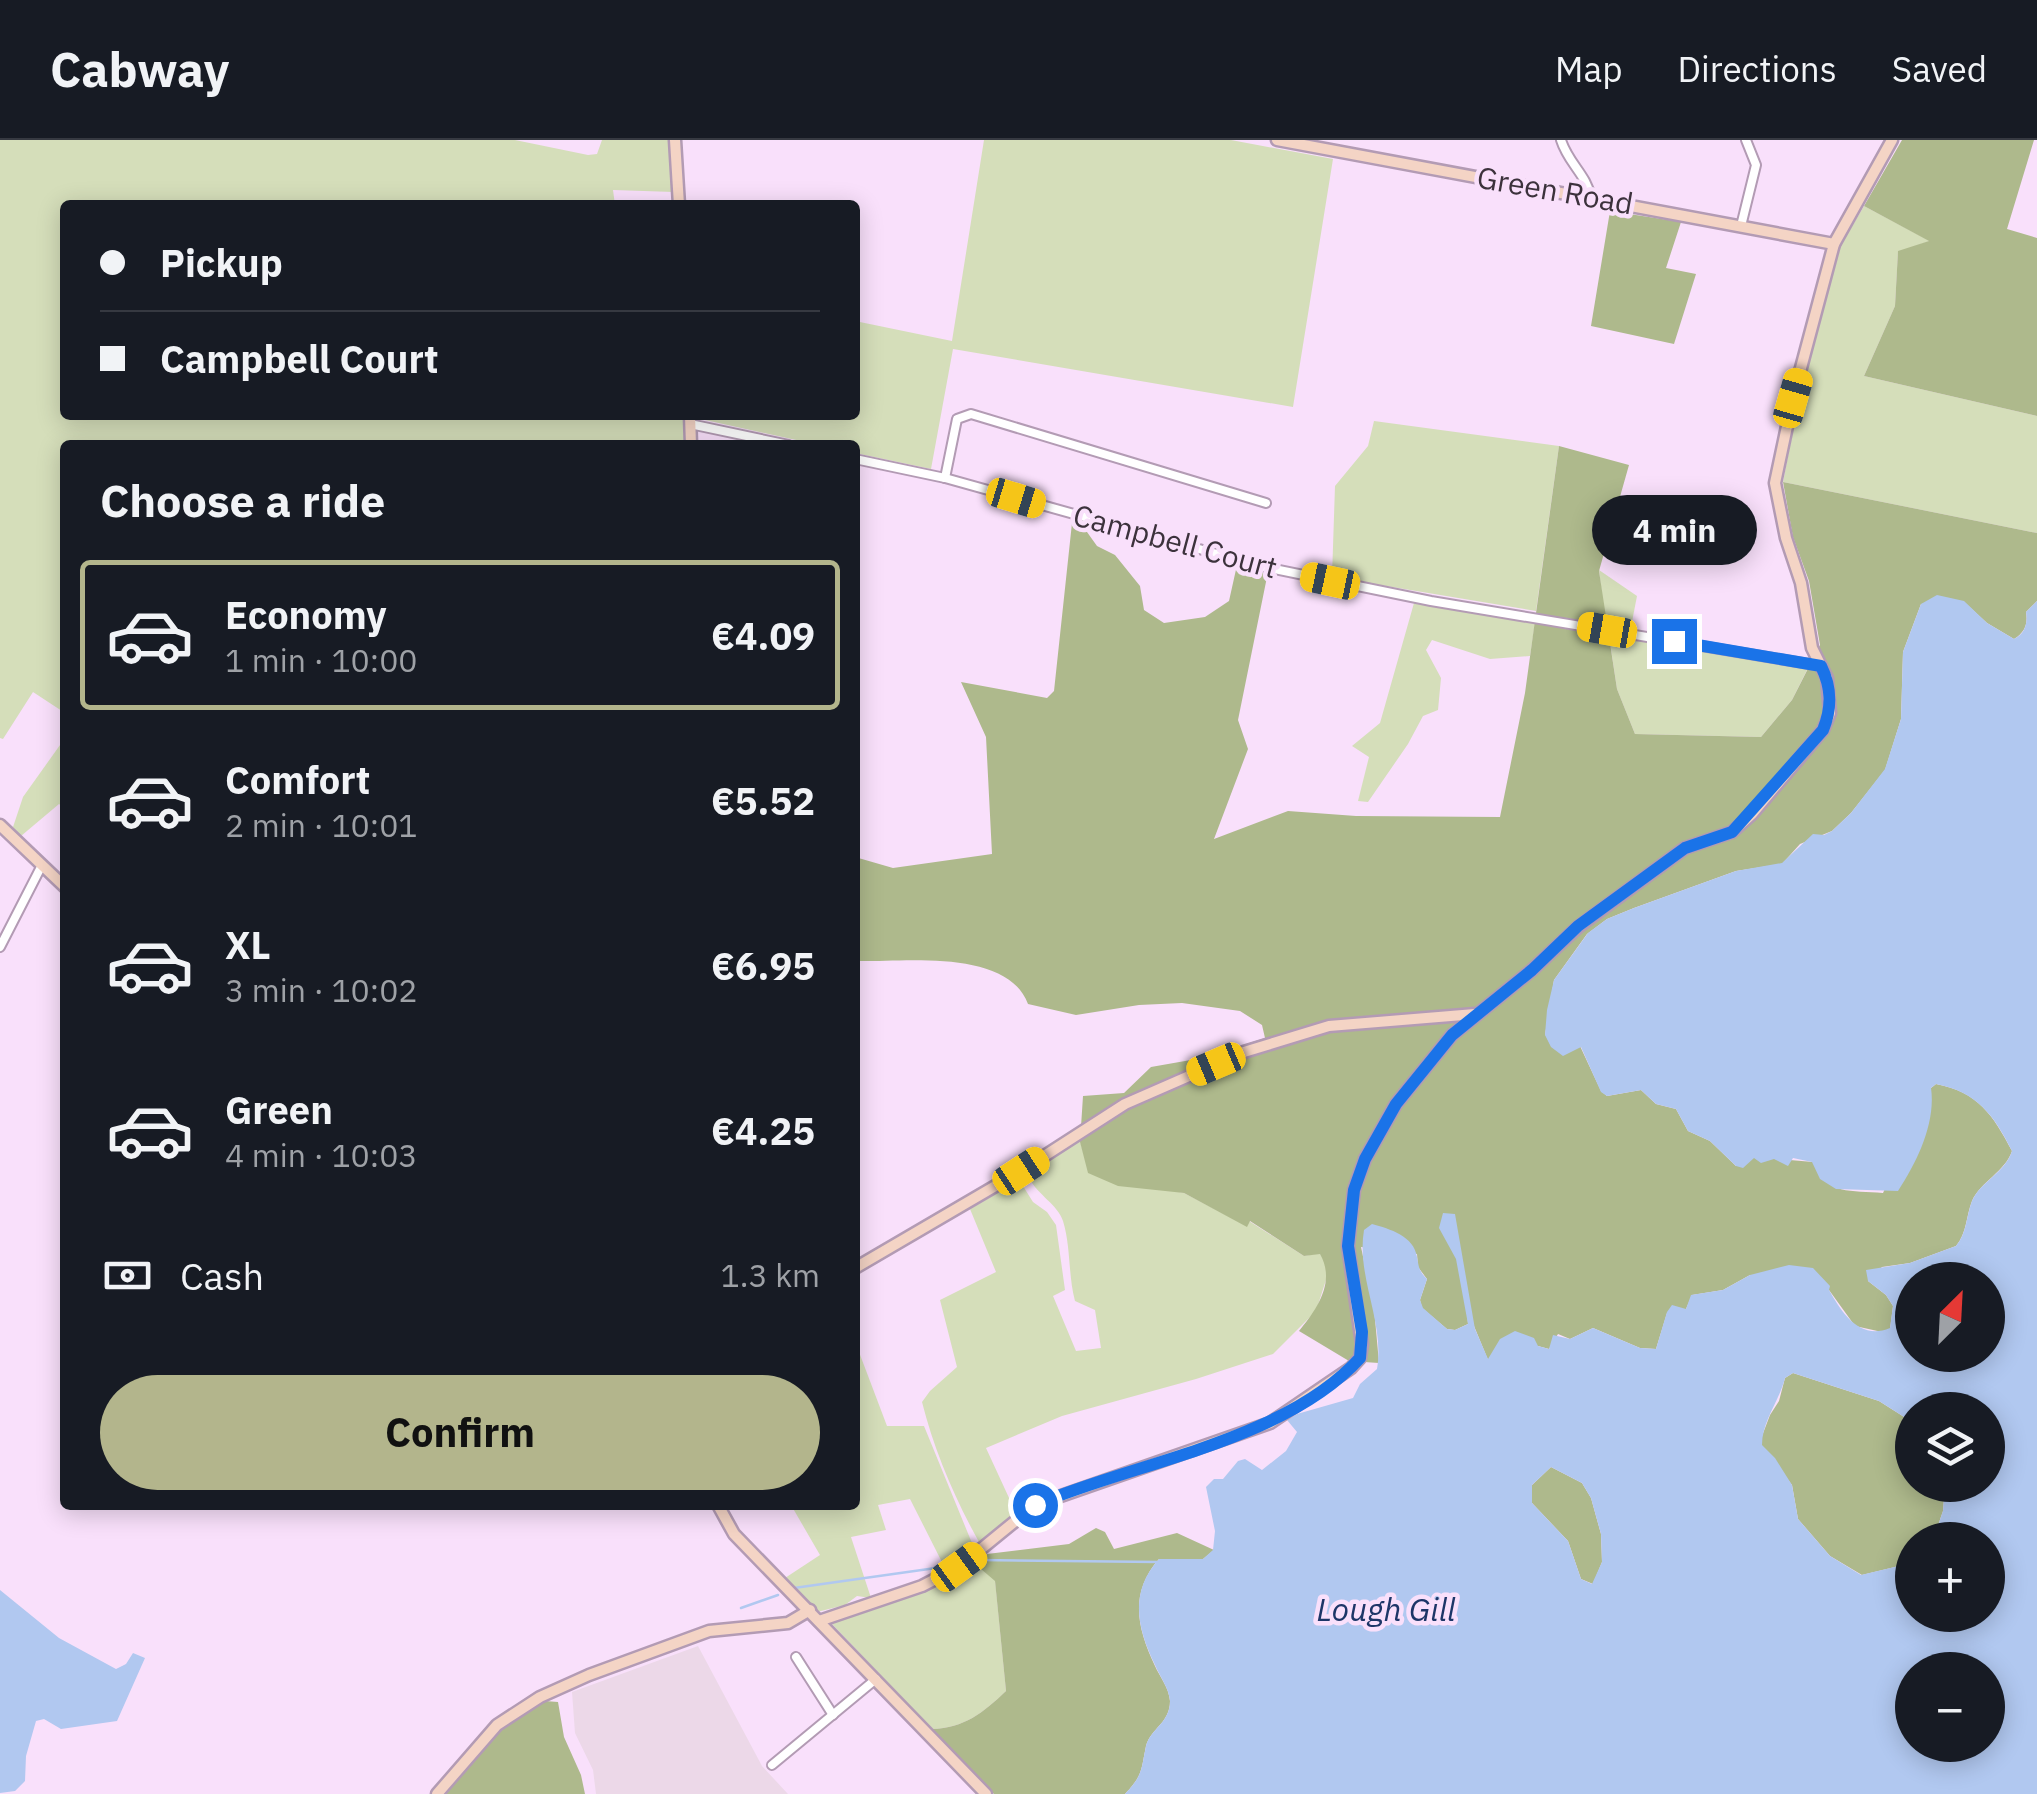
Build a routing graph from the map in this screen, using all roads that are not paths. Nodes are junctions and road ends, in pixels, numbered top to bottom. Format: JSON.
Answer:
{"nodes":[{"id":1,"x":675,"y":140,"type":"edge"},
{"id":2,"x":1277,"y":140,"type":"edge"},
{"id":3,"x":1561,"y":140,"type":"edge"},
{"id":4,"x":1746,"y":140,"type":"edge"},
{"id":5,"x":1892,"y":140,"type":"edge"},
{"id":6,"x":1592,"y":198,"type":"junction"},
{"id":7,"x":679,"y":200,"type":"edge"},
{"id":8,"x":1740,"y":226,"type":"junction"},
{"id":9,"x":1834,"y":244,"type":"junction"},
{"id":10,"x":694,"y":420,"type":"edge"},
{"id":11,"x":769,"y":440,"type":"edge"},
{"id":12,"x":860,"y":460,"type":"edge"},
{"id":13,"x":945,"y":478,"type":"junction"},
{"id":14,"x":1266,"y":503,"type":"dead end"},
{"id":15,"x":1821,"y":666,"type":"junction"},
{"id":16,"x":0,"y":824,"type":"edge"},
{"id":17,"x":42,"y":865,"type":"junction"},
{"id":18,"x":60,"y":882,"type":"edge"},
{"id":19,"x":0,"y":947,"type":"edge"},
{"id":20,"x":1476,"y":1014,"type":"junction"},
{"id":21,"x":860,"y":1265,"type":"edge"},
{"id":22,"x":721,"y":1510,"type":"edge"},
{"id":23,"x":810,"y":1610,"type":"junction"},
{"id":24,"x":819,"y":1620,"type":"junction"},
{"id":25,"x":796,"y":1657,"type":"dead end"},
{"id":26,"x":876,"y":1679,"type":"junction"},
{"id":27,"x":832,"y":1714,"type":"junction"},
{"id":28,"x":772,"y":1765,"type":"dead end"},
{"id":29,"x":437,"y":1794,"type":"edge"},
{"id":30,"x":986,"y":1794,"type":"edge"}],
"edges":[{"from":1,"to":7,"type":"street"},
{"from":2,"to":6,"type":"street","name":"Green Road"},
{"from":3,"to":6,"type":"street"},
{"from":4,"to":8,"type":"street"},
{"from":5,"to":9,"type":"street"},
{"from":6,"to":8,"type":"street","name":"Green Road"},
{"from":8,"to":9,"type":"street","name":"Green Road"},
{"from":9,"to":15,"type":"street"},
{"from":10,"to":11,"type":"street"},
{"from":12,"to":13,"type":"street","name":"Campbell Court"},
{"from":13,"to":14,"type":"street","name":"Campbell Court"},
{"from":13,"to":15,"type":"street","name":"Campbell Court"},
{"from":15,"to":20,"type":"street"},
{"from":16,"to":17,"type":"street"},
{"from":17,"to":18,"type":"street"},
{"from":17,"to":19,"type":"street"},
{"from":20,"to":21,"type":"street"},
{"from":20,"to":24,"type":"street"},
{"from":22,"to":23,"type":"street"},
{"from":23,"to":24,"type":"street"},
{"from":23,"to":29,"type":"street"},
{"from":24,"to":26,"type":"street"},
{"from":25,"to":27,"type":"street"},
{"from":26,"to":27,"type":"street"},
{"from":26,"to":30,"type":"street"},
{"from":27,"to":28,"type":"street"}]}
